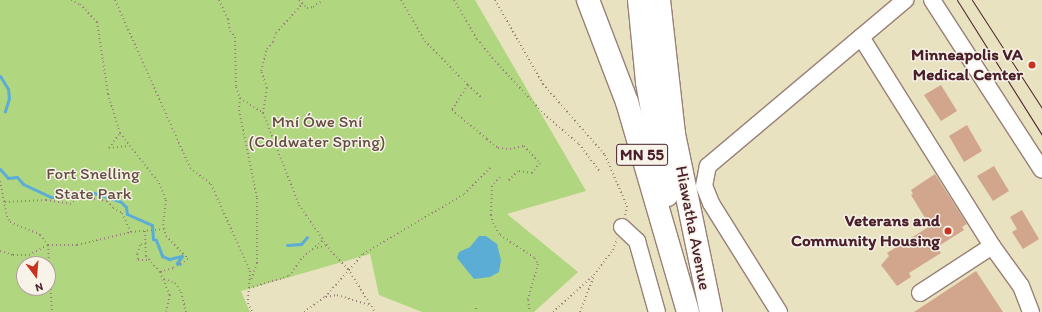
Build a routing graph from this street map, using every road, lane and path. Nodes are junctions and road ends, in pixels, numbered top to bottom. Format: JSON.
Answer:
{"nodes":[{"id":1,"x":72,"y":0,"type":"edge"},
{"id":2,"x":115,"y":0,"type":"edge"},
{"id":3,"x":219,"y":0,"type":"edge"},
{"id":4,"x":300,"y":0,"type":"edge"},
{"id":5,"x":323,"y":0,"type":"edge"},
{"id":6,"x":401,"y":0,"type":"edge"},
{"id":7,"x":454,"y":0,"type":"edge"},
{"id":8,"x":495,"y":0,"type":"edge"},
{"id":9,"x":588,"y":0,"type":"edge"},
{"id":10,"x":638,"y":0,"type":"edge"},
{"id":11,"x":659,"y":0,"type":"edge"},
{"id":12,"x":905,"y":0,"type":"edge"},
{"id":13,"x":932,"y":0,"type":"edge"},
{"id":14,"x":302,"y":4,"type":"junction"},
{"id":15,"x":861,"y":37,"type":"junction"},
{"id":16,"x":468,"y":85,"type":"junction"},
{"id":17,"x":481,"y":97,"type":"dead end"},
{"id":18,"x":240,"y":98,"type":"junction"},
{"id":19,"x":263,"y":113,"type":"junction"},
{"id":20,"x":120,"y":133,"type":"junction"},
{"id":21,"x":128,"y":146,"type":"junction"},
{"id":22,"x":1041,"y":166,"type":"edge"},
{"id":23,"x":490,"y":168,"type":"dead end"},
{"id":24,"x":600,"y":172,"type":"dead end"},
{"id":25,"x":500,"y":177,"type":"dead end"},
{"id":26,"x":0,"y":181,"type":"edge"},
{"id":27,"x":507,"y":182,"type":"dead end"},
{"id":28,"x":5,"y":202,"type":"junction"},
{"id":29,"x":622,"y":227,"type":"junction"},
{"id":30,"x":164,"y":229,"type":"junction"},
{"id":31,"x":145,"y":231,"type":"junction"},
{"id":32,"x":131,"y":232,"type":"junction"},
{"id":33,"x":323,"y":240,"type":"junction"},
{"id":34,"x":146,"y":243,"type":"junction"},
{"id":35,"x":48,"y":245,"type":"junction"},
{"id":36,"x":327,"y":245,"type":"junction"},
{"id":37,"x":992,"y":246,"type":"junction"},
{"id":38,"x":315,"y":248,"type":"junction"},
{"id":39,"x":0,"y":251,"type":"edge"},
{"id":40,"x":148,"y":260,"type":"junction"},
{"id":41,"x":348,"y":269,"type":"junction"},
{"id":42,"x":160,"y":272,"type":"junction"},
{"id":43,"x":594,"y":275,"type":"junction"},
{"id":44,"x":163,"y":278,"type":"junction"},
{"id":45,"x":249,"y":283,"type":"junction"},
{"id":46,"x":249,"y":288,"type":"junction"},
{"id":47,"x":920,"y":293,"type":"dead end"},
{"id":48,"x":325,"y":297,"type":"junction"},
{"id":49,"x":371,"y":305,"type":"junction"},
{"id":50,"x":476,"y":308,"type":"dead end"},
{"id":51,"x":52,"y":312,"type":"edge"},
{"id":52,"x":166,"y":312,"type":"edge"},
{"id":53,"x":186,"y":312,"type":"edge"},
{"id":54,"x":252,"y":312,"type":"edge"},
{"id":55,"x":304,"y":312,"type":"edge"},
{"id":56,"x":375,"y":312,"type":"edge"},
{"id":57,"x":476,"y":312,"type":"edge"},
{"id":58,"x":530,"y":312,"type":"edge"},
{"id":59,"x":553,"y":312,"type":"edge"},
{"id":60,"x":580,"y":312,"type":"edge"},
{"id":61,"x":656,"y":312,"type":"edge"},
{"id":62,"x":688,"y":312,"type":"edge"},
{"id":63,"x":710,"y":312,"type":"edge"},
{"id":64,"x":779,"y":312,"type":"edge"},
{"id":65,"x":1030,"y":312,"type":"edge"}],
"edges":[{"from":1,"to":20,"type":"path"},
{"from":2,"to":45,"type":"path"},
{"from":3,"to":18,"type":"path"},
{"from":4,"to":14,"type":"path"},
{"from":5,"to":14,"type":"path"},
{"from":6,"to":16,"type":"path"},
{"from":7,"to":24,"type":"path"},
{"from":8,"to":29,"type":"path"},
{"from":9,"to":62,"type":"highway","number":"MN 55"},
{"from":10,"to":62,"type":"highway","name":"Hiawatha Avenue"},
{"from":11,"to":63,"type":"highway","name":"Hiawatha Avenue","number":"MN 55"},
{"from":12,"to":15,"type":"street"},
{"from":13,"to":22,"type":"street"},
{"from":14,"to":19,"type":"path"},
{"from":15,"to":37,"type":"street"},
{"from":15,"to":64,"type":"street"},
{"from":16,"to":17,"type":"path"},
{"from":16,"to":27,"type":"path"},
{"from":18,"to":19,"type":"path"},
{"from":18,"to":45,"type":"path"},
{"from":19,"to":33,"type":"path"},
{"from":20,"to":21,"type":"path"},
{"from":20,"to":21,"type":"path"},
{"from":21,"to":30,"type":"path"},
{"from":23,"to":41,"type":"path"},
{"from":25,"to":58,"type":"path"},
{"from":26,"to":28,"type":"path"},
{"from":28,"to":32,"type":"path"},
{"from":28,"to":35,"type":"path"},
{"from":29,"to":43,"type":"path"},
{"from":29,"to":61,"type":"street"},
{"from":30,"to":31,"type":"path"},
{"from":30,"to":42,"type":"path"},
{"from":31,"to":32,"type":"path"},
{"from":31,"to":34,"type":"path"},
{"from":32,"to":35,"type":"path"},
{"from":33,"to":36,"type":"path"},
{"from":33,"to":38,"type":"path"},
{"from":34,"to":40,"type":"path"},
{"from":34,"to":40,"type":"path"},
{"from":35,"to":39,"type":"path"},
{"from":35,"to":51,"type":"path"},
{"from":36,"to":38,"type":"path"},
{"from":36,"to":41,"type":"path"},
{"from":37,"to":47,"type":"street"},
{"from":37,"to":65,"type":"street"},
{"from":38,"to":46,"type":"path"},
{"from":40,"to":42,"type":"path"},
{"from":41,"to":48,"type":"path"},
{"from":41,"to":49,"type":"path"},
{"from":42,"to":44,"type":"path"},
{"from":43,"to":59,"type":"path"},
{"from":43,"to":60,"type":"path"},
{"from":44,"to":52,"type":"path"},
{"from":44,"to":53,"type":"path"},
{"from":45,"to":46,"type":"path"},
{"from":46,"to":54,"type":"path"},
{"from":48,"to":49,"type":"path"},
{"from":48,"to":55,"type":"path"},
{"from":49,"to":56,"type":"path"},
{"from":50,"to":57,"type":"path"}]}
